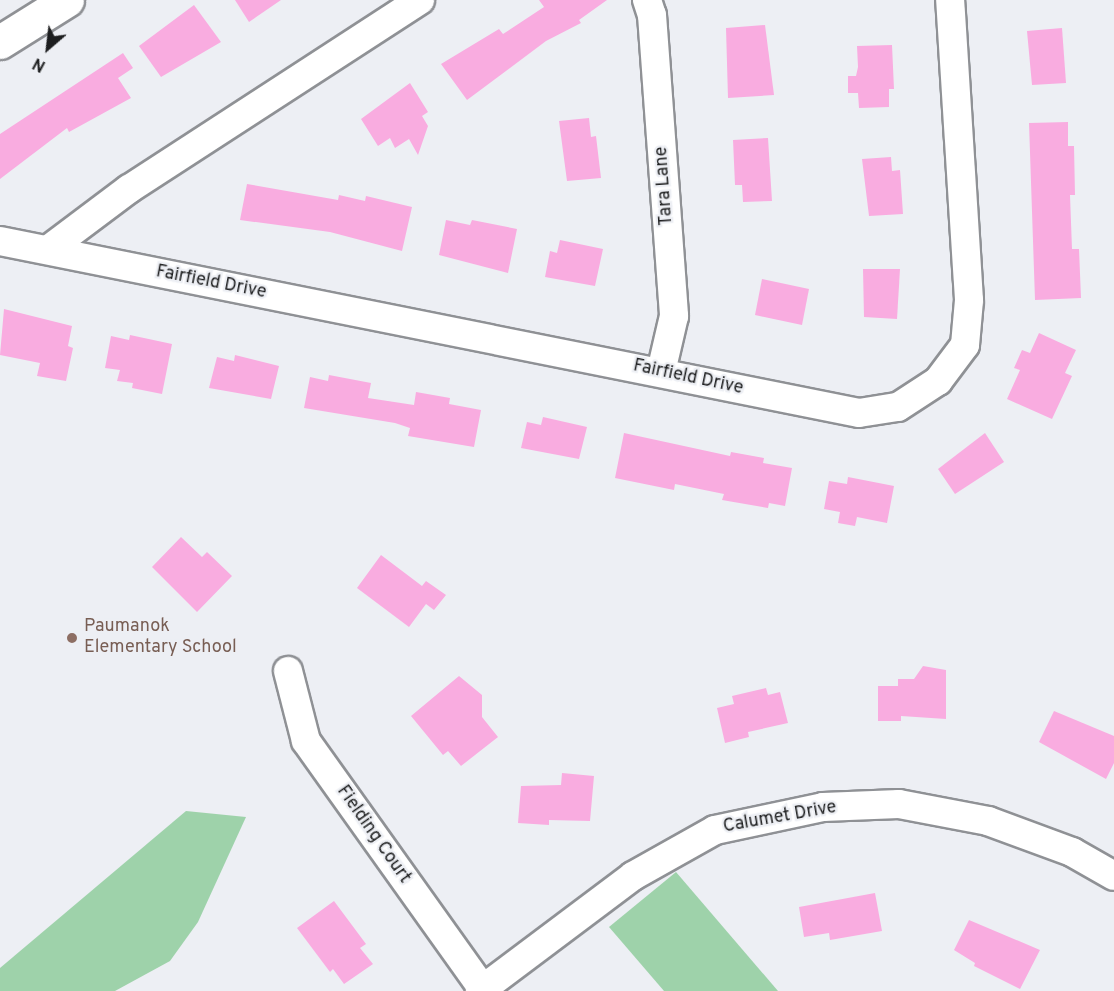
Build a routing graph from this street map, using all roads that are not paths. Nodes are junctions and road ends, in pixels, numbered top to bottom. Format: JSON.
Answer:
{"nodes":[{"id":1,"x":67,"y":0,"type":"edge"},
{"id":2,"x":420,"y":0,"type":"edge"},
{"id":3,"x":647,"y":0,"type":"edge"},
{"id":4,"x":950,"y":0,"type":"edge"},
{"id":5,"x":0,"y":42,"type":"edge"},
{"id":6,"x":0,"y":241,"type":"edge"},
{"id":7,"x":49,"y":249,"type":"junction"},
{"id":8,"x":661,"y":372,"type":"junction"},
{"id":9,"x":288,"y":671,"type":"dead end"},
{"id":10,"x":1114,"y":876,"type":"edge"},
{"id":11,"x":482,"y":990,"type":"edge"}],
"edges":[{"from":1,"to":5,"type":"main road"},
{"from":2,"to":7,"type":"street"},
{"from":3,"to":8,"type":"street","name":"Tara Lane"},
{"from":4,"to":8,"type":"street","name":"Fairfield Drive"},
{"from":6,"to":7,"type":"street","name":"Fairfield Drive"},
{"from":7,"to":8,"type":"street","name":"Fairfield Drive"},
{"from":9,"to":11,"type":"street","name":"Fielding Court"},
{"from":10,"to":11,"type":"street","name":"Calumet Drive"}]}
